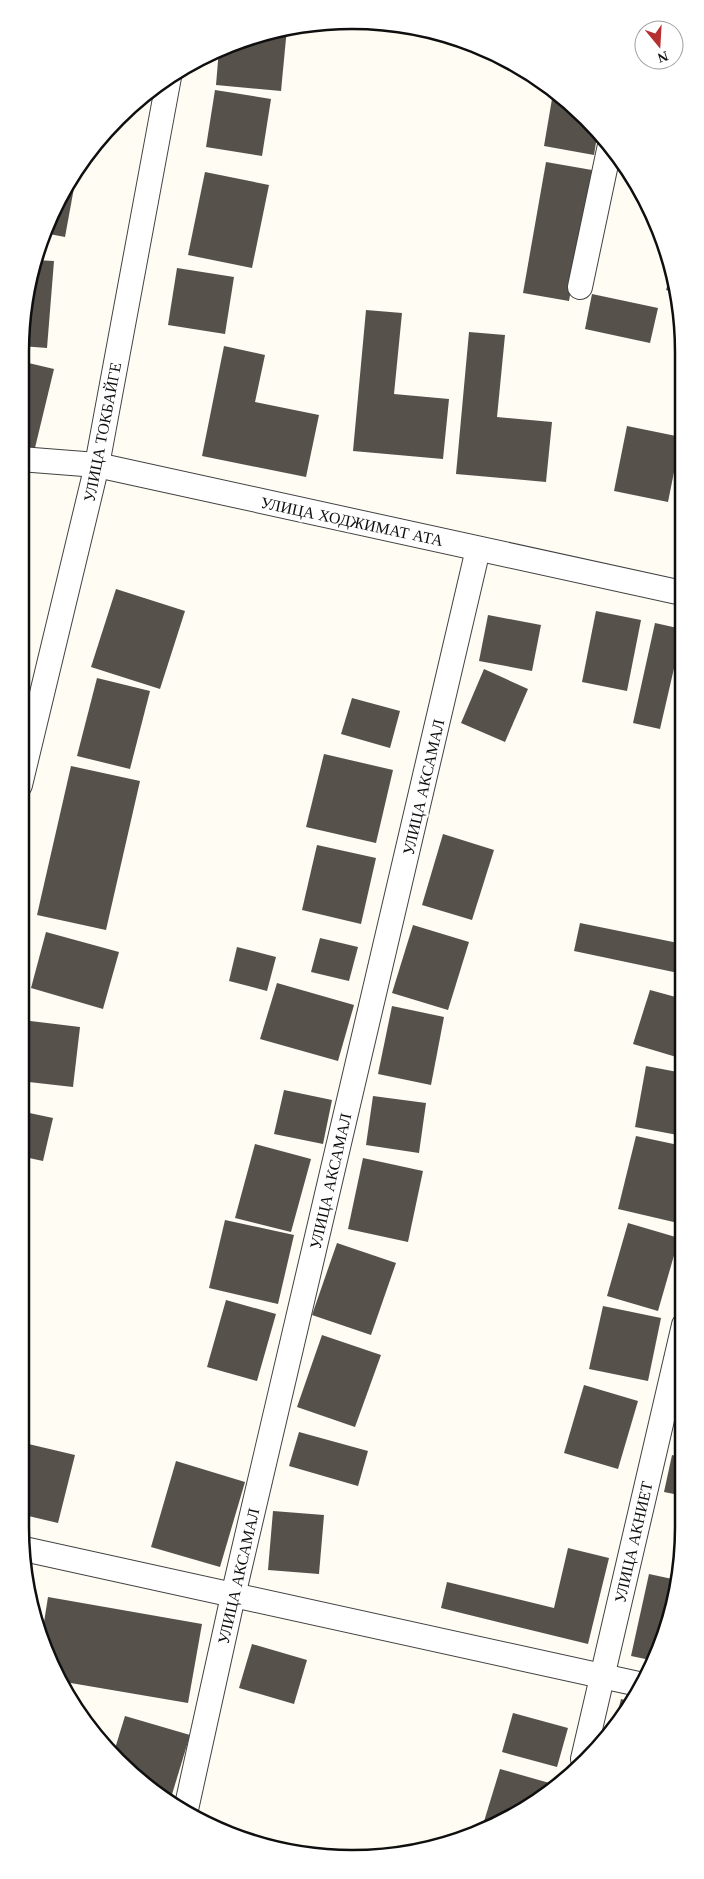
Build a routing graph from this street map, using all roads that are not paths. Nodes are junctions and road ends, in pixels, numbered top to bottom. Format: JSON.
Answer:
{"nodes":[{"id":1,"x":167,"y":87,"type":"edge"},
{"id":2,"x":608,"y":155,"type":"edge"},
{"id":3,"x":580,"y":287,"type":"dead end"},
{"id":4,"x":29,"y":461,"type":"edge"},
{"id":5,"x":97,"y":465,"type":"junction"},
{"id":6,"x":478,"y":549,"type":"junction"},
{"id":7,"x":675,"y":591,"type":"edge"},
{"id":8,"x":29,"y":748,"type":"edge"},
{"id":9,"x":675,"y":1363,"type":"edge"},
{"id":10,"x":29,"y":1549,"type":"edge"},
{"id":11,"x":233,"y":1596,"type":"junction"},
{"id":12,"x":601,"y":1676,"type":"junction"},
{"id":13,"x":635,"y":1683,"type":"edge"},
{"id":14,"x":585,"y":1752,"type":"edge"},
{"id":15,"x":188,"y":1806,"type":"edge"}],
"edges":[{"from":1,"to":5,"type":"street","name":"УЛИЦА ТОКБАЙГЕ"},
{"from":2,"to":3,"type":"street"},
{"from":4,"to":5,"type":"street","name":"УЛИЦА ХОДЖИМАТ АТА"},
{"from":5,"to":6,"type":"street","name":"УЛИЦА ХОДЖИМАТ АТА"},
{"from":5,"to":8,"type":"street","name":"УЛИЦА ТОКБАЙГЕ"},
{"from":6,"to":7,"type":"street","name":"УЛИЦА ХОДЖИМАТ АТА"},
{"from":6,"to":11,"type":"street","name":"УЛИЦА АКСАМАЛ"},
{"from":9,"to":12,"type":"street","name":"УЛИЦА АКНИЕТ"},
{"from":10,"to":11,"type":"street"},
{"from":11,"to":12,"type":"street"},
{"from":11,"to":15,"type":"street","name":"УЛИЦА АКСАМАЛ"},
{"from":12,"to":13,"type":"street"},
{"from":12,"to":14,"type":"street","name":"УЛИЦА АКНИЕТ"}]}
